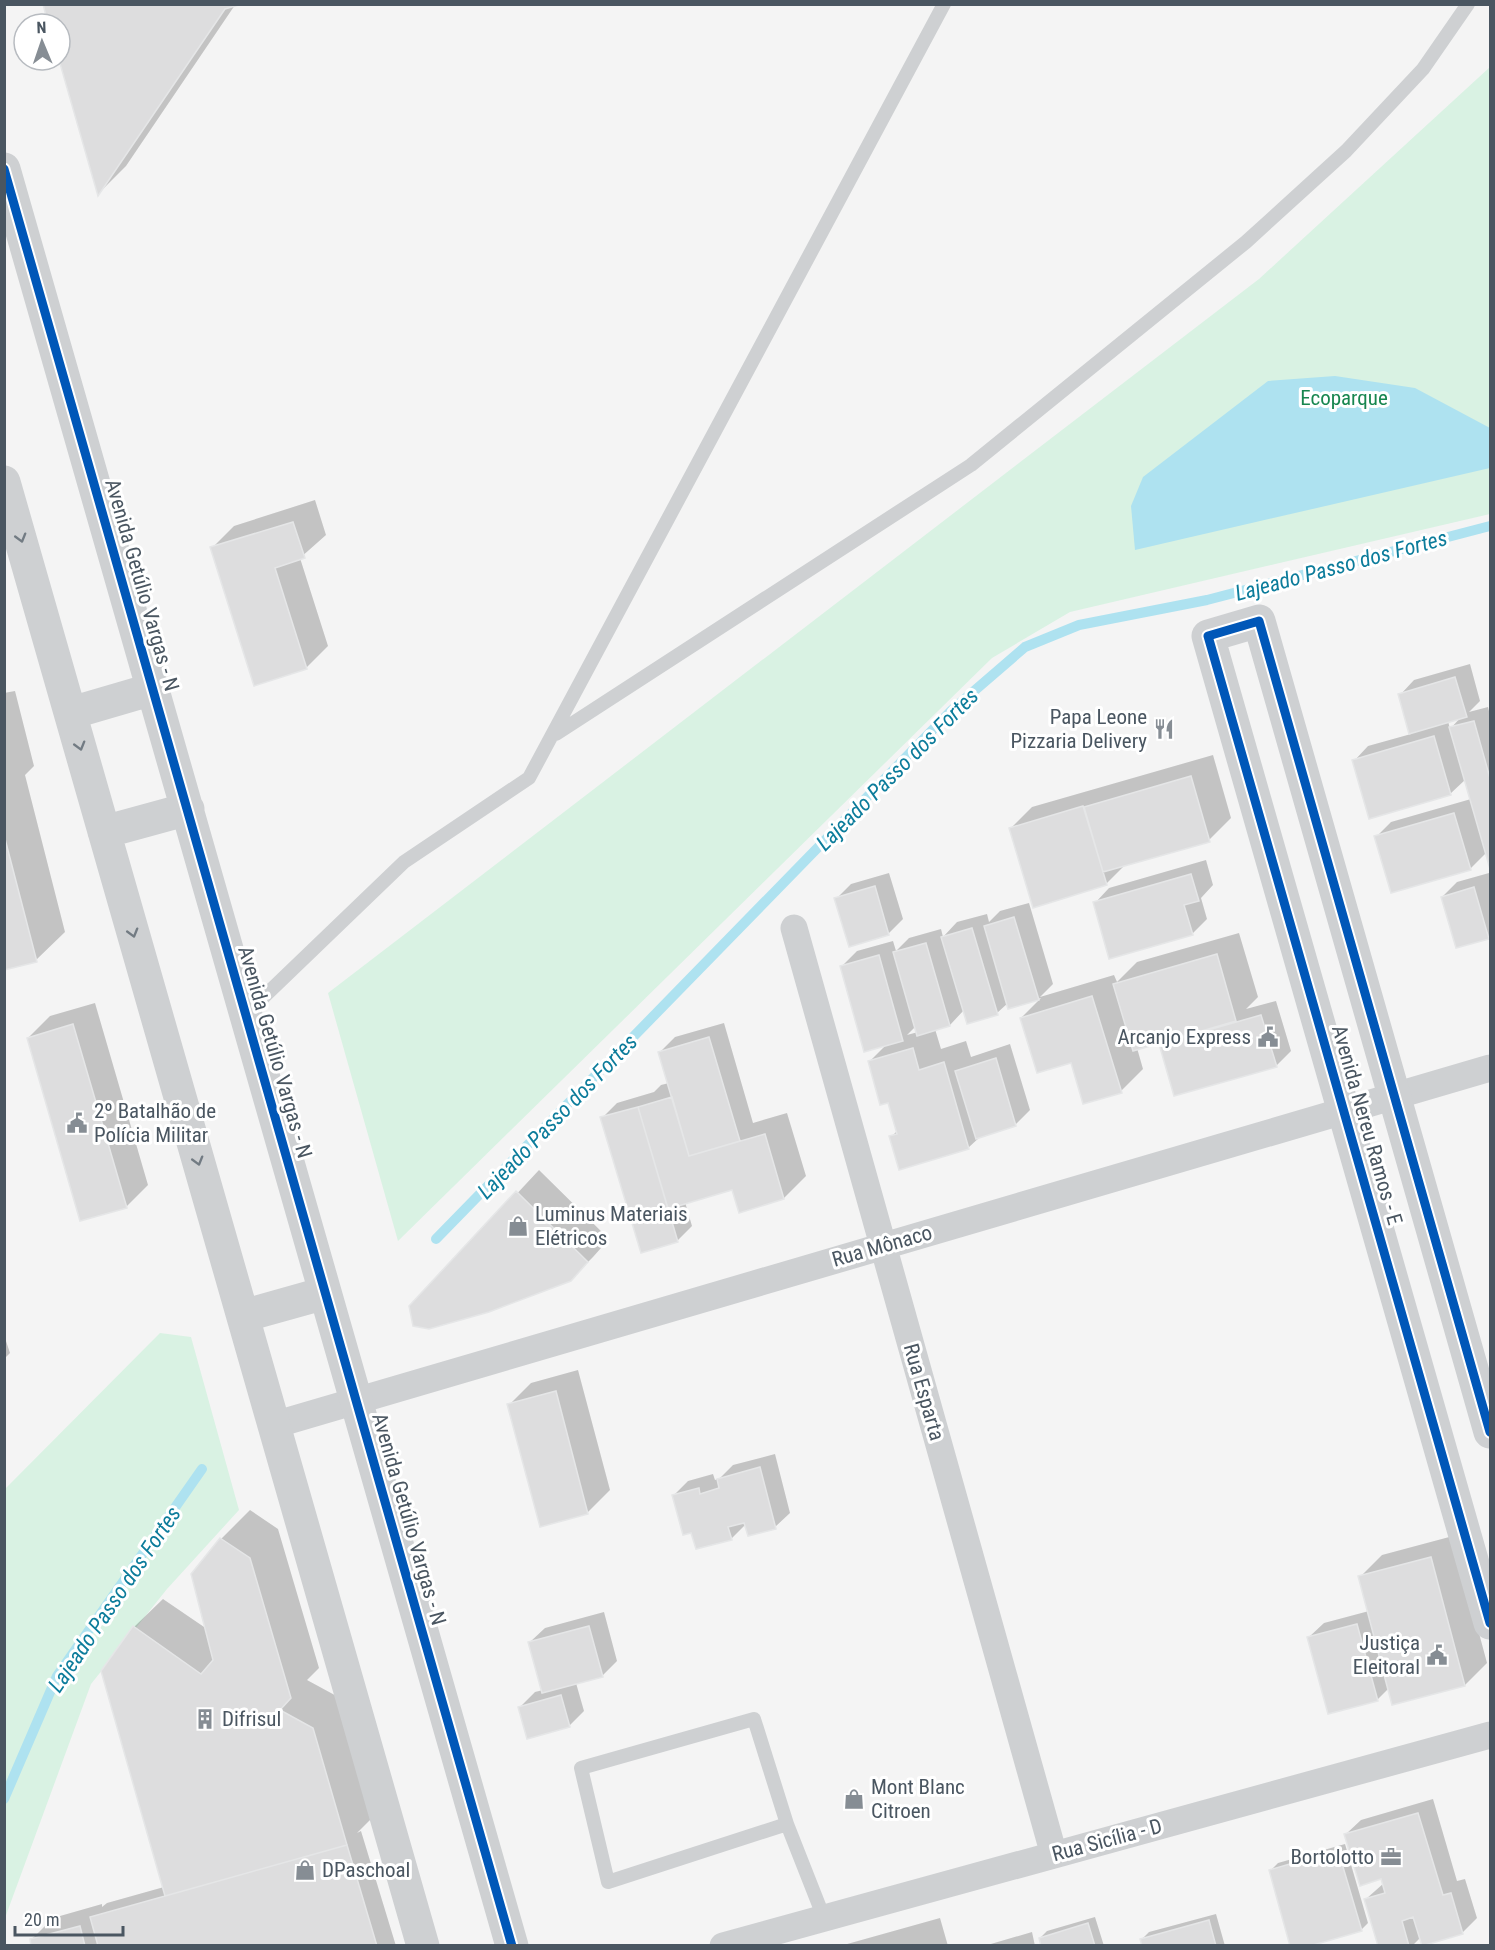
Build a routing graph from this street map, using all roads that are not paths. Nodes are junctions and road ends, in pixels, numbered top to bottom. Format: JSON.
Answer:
{"nodes":[{"id":1,"x":944,"y":4,"type":"edge"},
{"id":2,"x":1468,"y":4,"type":"edge"},
{"id":3,"x":4,"y":169,"type":"edge"},
{"id":4,"x":11,"y":213,"type":"edge"},
{"id":5,"x":4,"y":482,"type":"edge"},
{"id":6,"x":153,"y":689,"type":"junction"},
{"id":7,"x":71,"y":712,"type":"junction"},
{"id":8,"x":554,"y":735,"type":"junction"},
{"id":9,"x":188,"y":809,"type":"junction"},
{"id":10,"x":104,"y":832,"type":"junction"},
{"id":11,"x":1331,"y":873,"type":"junction"},
{"id":12,"x":1280,"y":887,"type":"junction"},
{"id":13,"x":794,"y":928,"type":"dead end"},
{"id":14,"x":246,"y":1015,"type":"junction"},
{"id":15,"x":1491,"y":1068,"type":"edge"},
{"id":16,"x":1394,"y":1096,"type":"junction"},
{"id":17,"x":1344,"y":1111,"type":"junction"},
{"id":18,"x":883,"y":1246,"type":"junction"},
{"id":19,"x":325,"y":1293,"type":"junction"},
{"id":20,"x":243,"y":1316,"type":"junction"},
{"id":21,"x":1471,"y":1363,"type":"junction"},
{"id":22,"x":1420,"y":1378,"type":"junction"},
{"id":23,"x":356,"y":1401,"type":"junction"},
{"id":24,"x":274,"y":1425,"type":"junction"},
{"id":25,"x":1491,"y":1432,"type":"edge"},
{"id":26,"x":1491,"y":1623,"type":"edge"},
{"id":27,"x":1491,"y":1735,"type":"edge"},
{"id":28,"x":788,"y":1824,"type":"junction"},
{"id":29,"x":1054,"y":1855,"type":"junction"},
{"id":30,"x":824,"y":1918,"type":"junction"},
{"id":31,"x":423,"y":1946,"type":"edge"},
{"id":32,"x":512,"y":1946,"type":"edge"},
{"id":33,"x":723,"y":1946,"type":"edge"}],
"edges":[{"from":1,"to":8,"type":"lane"},
{"from":2,"to":8,"type":"lane"},
{"from":3,"to":4,"type":"street","name":"Avenida Getúlio Vargas - N"},
{"from":4,"to":6,"type":"street","name":"Avenida Getúlio Vargas - N"},
{"from":5,"to":7,"type":"street","one_way":true},
{"from":6,"to":7,"type":"street"},
{"from":6,"to":9,"type":"street","name":"Avenida Getúlio Vargas - N"},
{"from":7,"to":10,"type":"street","one_way":true},
{"from":8,"to":14,"type":"lane"},
{"from":9,"to":10,"type":"street"},
{"from":9,"to":14,"type":"street","name":"Avenida Getúlio Vargas - N"},
{"from":10,"to":20,"type":"street","one_way":true},
{"from":11,"to":12,"type":"street"},
{"from":11,"to":12,"type":"street","name":"Avenida Nereu Ramos - E"},
{"from":11,"to":16,"type":"street","name":"Avenida Nereu Ramos - E"},
{"from":12,"to":17,"type":"street","name":"Avenida Nereu Ramos - E"},
{"from":13,"to":18,"type":"street","name":"Rua Esparta"},
{"from":14,"to":19,"type":"street","name":"Avenida Getúlio Vargas - N"},
{"from":15,"to":16,"type":"street","name":"Rua Mônaco"},
{"from":16,"to":17,"type":"street","name":"Rua Mônaco"},
{"from":16,"to":21,"type":"street","name":"Avenida Nereu Ramos - E"},
{"from":17,"to":18,"type":"street","name":"Rua Mônaco"},
{"from":17,"to":22,"type":"street","name":"Avenida Nereu Ramos - E"},
{"from":18,"to":23,"type":"street","name":"Rua Mônaco"},
{"from":18,"to":29,"type":"street","name":"Rua Esparta"},
{"from":19,"to":20,"type":"street"},
{"from":19,"to":23,"type":"street","name":"Avenida Getúlio Vargas - N"},
{"from":20,"to":24,"type":"street"},
{"from":21,"to":22,"type":"street"},
{"from":21,"to":25,"type":"street","name":"Avenida Nereu Ramos - E"},
{"from":22,"to":26,"type":"street","name":"Avenida Nereu Ramos - E"},
{"from":23,"to":24,"type":"street","name":"Rua Mônaco"},
{"from":23,"to":32,"type":"street","name":"Avenida Getúlio Vargas - N"},
{"from":24,"to":31,"type":"street"},
{"from":27,"to":29,"type":"street","name":"Rua Sicília - D"},
{"from":28,"to":28,"type":"lane"},
{"from":28,"to":30,"type":"lane"},
{"from":29,"to":30,"type":"street","name":"Rua Sicília - D"},
{"from":30,"to":33,"type":"street","name":"Rua Sicília - D"}]}
